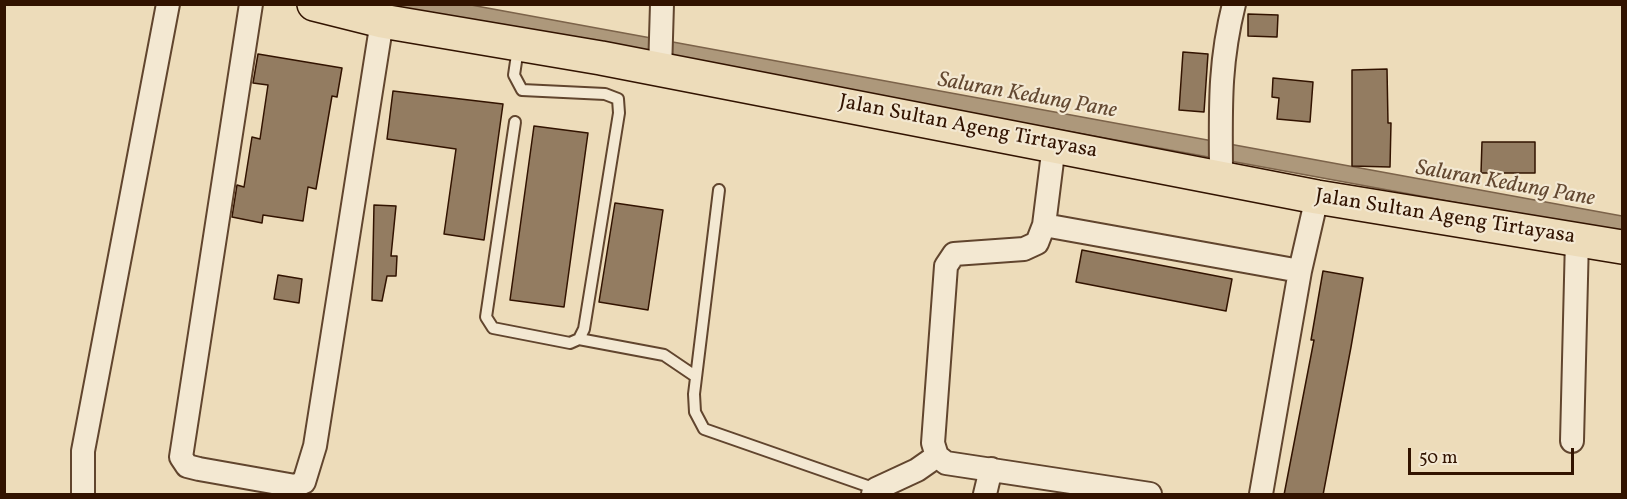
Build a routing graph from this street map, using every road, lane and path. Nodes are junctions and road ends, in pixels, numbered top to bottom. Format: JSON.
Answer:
{"nodes":[{"id":1,"x":168,"y":4,"type":"edge"},
{"id":2,"x":251,"y":4,"type":"edge"},
{"id":3,"x":314,"y":4,"type":"edge"},
{"id":4,"x":662,"y":4,"type":"edge"},
{"id":5,"x":1234,"y":4,"type":"edge"},
{"id":6,"x":382,"y":21,"type":"junction"},
{"id":7,"x":518,"y":45,"type":"junction"},
{"id":8,"x":660,"y":66,"type":"junction"},
{"id":9,"x":514,"y":122,"type":"dead end"},
{"id":10,"x":1054,"y":145,"type":"junction"},
{"id":11,"x":1221,"y":171,"type":"junction"},
{"id":12,"x":718,"y":190,"type":"dead end"},
{"id":13,"x":1317,"y":197,"type":"junction"},
{"id":14,"x":1044,"y":225,"type":"junction"},
{"id":15,"x":1577,"y":239,"type":"junction"},
{"id":16,"x":1623,"y":247,"type":"edge"},
{"id":17,"x":1300,"y":271,"type":"junction"},
{"id":18,"x":579,"y":339,"type":"junction"},
{"id":19,"x":695,"y":376,"type":"junction"},
{"id":20,"x":1572,"y":441,"type":"dead end"},
{"id":21,"x":937,"y":456,"type":"junction"},
{"id":22,"x":991,"y":469,"type":"junction"},
{"id":23,"x":1099,"y":490,"type":"edge"},
{"id":24,"x":874,"y":492,"type":"edge"},
{"id":25,"x":83,"y":495,"type":"edge"},
{"id":26,"x":985,"y":495,"type":"edge"},
{"id":27,"x":1150,"y":495,"type":"edge"},
{"id":28,"x":1261,"y":495,"type":"edge"}],
"edges":[{"from":1,"to":25,"type":"street"},
{"from":2,"to":6,"type":"street"},
{"from":3,"to":6,"type":"main road","name":"Jalan Sultan Ageng Tirtayasa"},
{"from":4,"to":8,"type":"street"},
{"from":5,"to":11,"type":"street"},
{"from":6,"to":7,"type":"main road","name":"Jalan Sultan Ageng Tirtayasa"},
{"from":7,"to":8,"type":"main road","name":"Jalan Sultan Ageng Tirtayasa"},
{"from":7,"to":18,"type":"lane"},
{"from":8,"to":10,"type":"main road","name":"Jalan Sultan Ageng Tirtayasa"},
{"from":9,"to":18,"type":"lane"},
{"from":10,"to":11,"type":"main road","name":"Jalan Sultan Ageng Tirtayasa"},
{"from":10,"to":14,"type":"street"},
{"from":11,"to":13,"type":"main road","name":"Jalan Sultan Ageng Tirtayasa"},
{"from":12,"to":19,"type":"lane"},
{"from":13,"to":15,"type":"main road","name":"Jalan Sultan Ageng Tirtayasa"},
{"from":13,"to":17,"type":"street"},
{"from":14,"to":17,"type":"street"},
{"from":14,"to":21,"type":"street"},
{"from":15,"to":16,"type":"main road","name":"Jalan Sultan Ageng Tirtayasa"},
{"from":15,"to":20,"type":"street"},
{"from":17,"to":28,"type":"street"},
{"from":18,"to":19,"type":"lane"},
{"from":19,"to":24,"type":"lane"},
{"from":21,"to":22,"type":"street"},
{"from":21,"to":24,"type":"street"},
{"from":22,"to":23,"type":"street"},
{"from":22,"to":26,"type":"street"},
{"from":23,"to":27,"type":"street"}]}
